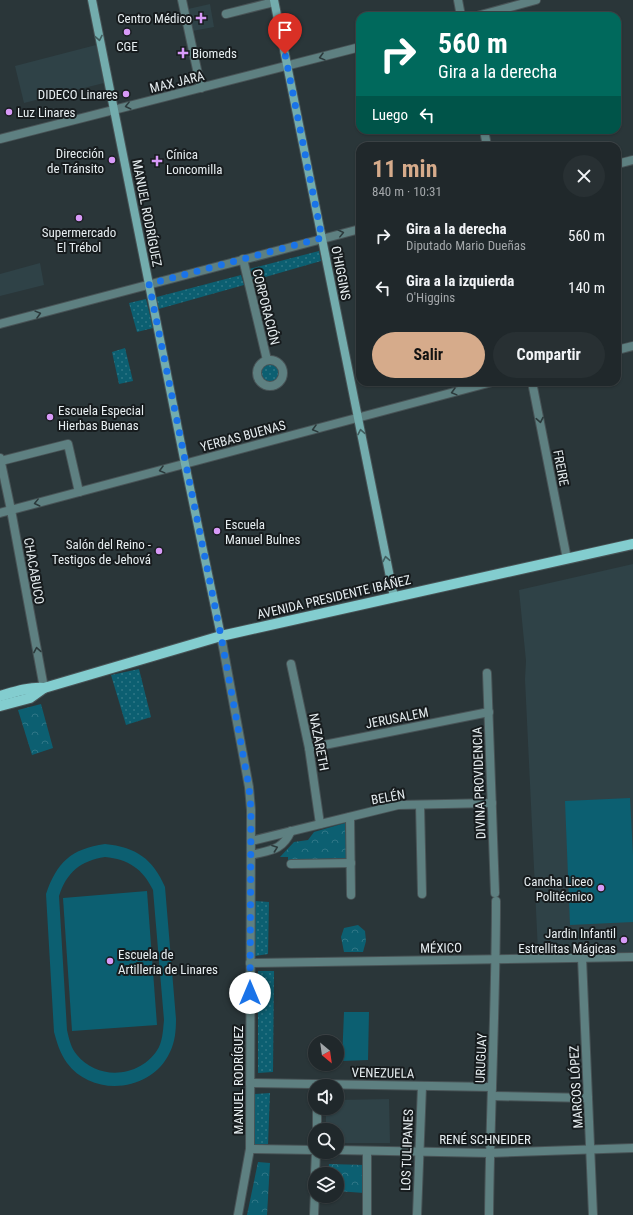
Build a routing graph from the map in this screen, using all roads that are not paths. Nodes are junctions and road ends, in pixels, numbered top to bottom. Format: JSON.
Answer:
{"nodes":[{"id":1,"x":92,"y":0,"type":"edge"},
{"id":2,"x":182,"y":0,"type":"edge"},
{"id":3,"x":458,"y":0,"type":"edge"},
{"id":4,"x":536,"y":0,"type":"edge"},
{"id":5,"x":274,"y":1,"type":"edge"},
{"id":6,"x":460,"y":12,"type":"edge"},
{"id":7,"x":491,"y":12,"type":"edge"},
{"id":8,"x":226,"y":14,"type":"dead end"},
{"id":9,"x":356,"y":48,"type":"edge"},
{"id":10,"x":287,"y":67,"type":"junction"},
{"id":11,"x":201,"y":88,"type":"junction"},
{"id":12,"x":114,"y":110,"type":"junction"},
{"id":13,"x":0,"y":139,"type":"edge"},
{"id":14,"x":633,"y":160,"type":"edge"},
{"id":15,"x":621,"y":163,"type":"edge"},
{"id":16,"x":356,"y":229,"type":"edge"},
{"id":17,"x":322,"y":238,"type":"junction"},
{"id":18,"x":242,"y":259,"type":"junction"},
{"id":19,"x":149,"y":284,"type":"junction"},
{"id":20,"x":0,"y":324,"type":"edge"},
{"id":21,"x":633,"y":346,"type":"edge"},
{"id":22,"x":621,"y":349,"type":"edge"},
{"id":23,"x":267,"y":360,"type":"dead end"},
{"id":24,"x":468,"y":386,"type":"edge"},
{"id":25,"x":533,"y":386,"type":"edge"},
{"id":26,"x":358,"y":418,"type":"junction"},
{"id":27,"x":0,"y":459,"type":"edge"},
{"id":28,"x":184,"y":464,"type":"junction"},
{"id":29,"x":79,"y":492,"type":"junction"},
{"id":30,"x":11,"y":510,"type":"junction"},
{"id":31,"x":0,"y":512,"type":"edge"},
{"id":32,"x":633,"y":544,"type":"edge"},
{"id":33,"x":567,"y":559,"type":"junction"},
{"id":34,"x":394,"y":597,"type":"junction"},
{"id":35,"x":221,"y":636,"type":"junction"},
{"id":36,"x":291,"y":664,"type":"dead end"},
{"id":37,"x":488,"y":673,"type":"dead end"},
{"id":38,"x":44,"y":688,"type":"junction"},
{"id":39,"x":0,"y":696,"type":"edge"},
{"id":40,"x":0,"y":706,"type":"edge"},
{"id":41,"x":489,"y":712,"type":"junction"},
{"id":42,"x":309,"y":748,"type":"junction"},
{"id":43,"x":492,"y":803,"type":"junction"},
{"id":44,"x":420,"y":804,"type":"junction"},
{"id":45,"x":350,"y":817,"type":"junction"},
{"id":46,"x":320,"y":824,"type":"junction"},
{"id":47,"x":291,"y":831,"type":"junction"},
{"id":48,"x":251,"y":841,"type":"junction"},
{"id":49,"x":251,"y":855,"type":"junction"},
{"id":50,"x":351,"y":863,"type":"junction"},
{"id":51,"x":291,"y":864,"type":"dead end"},
{"id":52,"x":422,"y":894,"type":"dead end"},
{"id":53,"x":351,"y":895,"type":"dead end"},
{"id":54,"x":496,"y":897,"type":"joint"},
{"id":55,"x":633,"y":957,"type":"edge"},
{"id":56,"x":582,"y":958,"type":"junction"},
{"id":57,"x":496,"y":959,"type":"junction"},
{"id":58,"x":250,"y":963,"type":"junction"},
{"id":59,"x":250,"y":1083,"type":"junction"},
{"id":60,"x":308,"y":1085,"type":"edge"},
{"id":61,"x":344,"y":1085,"type":"edge"},
{"id":62,"x":422,"y":1086,"type":"junction"},
{"id":63,"x":492,"y":1088,"type":"junction"},
{"id":64,"x":492,"y":1096,"type":"junction"},
{"id":65,"x":588,"y":1098,"type":"junction"},
{"id":66,"x":633,"y":1148,"type":"edge"},
{"id":67,"x":250,"y":1149,"type":"junction"},
{"id":68,"x":344,"y":1150,"type":"edge"},
{"id":69,"x":591,"y":1150,"type":"junction"},
{"id":70,"x":308,"y":1151,"type":"edge"},
{"id":71,"x":368,"y":1151,"type":"junction"},
{"id":72,"x":419,"y":1151,"type":"junction"},
{"id":73,"x":490,"y":1152,"type":"junction"},
{"id":74,"x":314,"y":1203,"type":"edge"},
{"id":75,"x":238,"y":1215,"type":"edge"},
{"id":76,"x":314,"y":1215,"type":"edge"},
{"id":77,"x":367,"y":1215,"type":"edge"},
{"id":78,"x":417,"y":1215,"type":"edge"},
{"id":79,"x":489,"y":1215,"type":"edge"},
{"id":80,"x":593,"y":1215,"type":"edge"}],
"edges":[{"from":1,"to":12,"type":"main road","name":"MANUEL RODRÍGUEZ","one_way":true},
{"from":2,"to":11,"type":"street"},
{"from":3,"to":6,"type":"street"},
{"from":4,"to":7,"type":"street"},
{"from":5,"to":8,"type":"street"},
{"from":5,"to":10,"type":"main road","name":"O'HIGGINS"},
{"from":9,"to":10,"type":"street","name":"MAX JARA","one_way":true},
{"from":10,"to":11,"type":"street","name":"MAX JARA"},
{"from":10,"to":17,"type":"main road","name":"O'HIGGINS"},
{"from":11,"to":12,"type":"street","name":"MAX JARA","one_way":true},
{"from":12,"to":13,"type":"street","name":"MAX JARA"},
{"from":12,"to":19,"type":"main road","name":"MANUEL RODRÍGUEZ"},
{"from":14,"to":15,"type":"street"},
{"from":17,"to":16,"type":"street","one_way":true},
{"from":17,"to":18,"type":"street"},
{"from":17,"to":26,"type":"main road","name":"O'HIGGINS"},
{"from":18,"to":19,"type":"street"},
{"from":18,"to":23,"type":"street","name":"CORPORACIÓN"},
{"from":20,"to":19,"type":"street","one_way":true},
{"from":19,"to":28,"type":"main road","name":"MANUEL RODRÍGUEZ"},
{"from":21,"to":22,"type":"street"},
{"from":24,"to":26,"type":"street","name":"YERBAS BUENAS","one_way":true},
{"from":25,"to":33,"type":"street","name":"FREIRE","one_way":true},
{"from":26,"to":28,"type":"street","name":"YERBAS BUENAS","one_way":true},
{"from":34,"to":26,"type":"main road","name":"O'HIGGINS","one_way":true},
{"from":27,"to":29,"type":"street"},
{"from":27,"to":30,"type":"street","name":"CHACABUCO"},
{"from":28,"to":29,"type":"street","name":"YERBAS BUENAS","one_way":true},
{"from":28,"to":35,"type":"main road","name":"MANUEL RODRÍGUEZ"},
{"from":29,"to":30,"type":"street","name":"YERBAS BUENAS","one_way":true},
{"from":30,"to":31,"type":"street","name":"YERBAS BUENAS"},
{"from":38,"to":30,"type":"street","name":"CHACABUCO","one_way":true},
{"from":32,"to":33,"type":"main road","name":"AVENIDA PRESIDENTE IBÁÑEZ"},
{"from":33,"to":34,"type":"main road","name":"AVENIDA PRESIDENTE IBÁÑEZ"},
{"from":34,"to":35,"type":"main road","name":"AVENIDA PRESIDENTE IBÁÑEZ"},
{"from":35,"to":38,"type":"main road","name":"AVENIDA PRESIDENTE IBÁÑEZ"},
{"from":35,"to":48,"type":"street","name":"MANUEL RODRÍGUEZ"},
{"from":36,"to":42,"type":"street","name":"NAZARETH"},
{"from":37,"to":41,"type":"street","name":"DIVINA PROVIDENCIA"},
{"from":38,"to":39,"type":"main road","name":"AVENIDA PRESIDENTE IBÁÑEZ"},
{"from":38,"to":40,"type":"main road","name":"AVENIDA PRESIDENTE IBÁÑEZ"},
{"from":41,"to":42,"type":"street","name":"JERUSALEM"},
{"from":41,"to":43,"type":"street","name":"DIVINA PROVIDENCIA"},
{"from":42,"to":46,"type":"street","name":"NAZARETH"},
{"from":43,"to":44,"type":"street","name":"BELÉN"},
{"from":43,"to":54,"type":"street","name":"DIVINA PROVIDENCIA"},
{"from":44,"to":45,"type":"street","name":"BELÉN"},
{"from":44,"to":52,"type":"street"},
{"from":45,"to":46,"type":"street","name":"BELÉN"},
{"from":45,"to":50,"type":"street"},
{"from":46,"to":47,"type":"street","name":"BELÉN"},
{"from":47,"to":48,"type":"street","name":"BELÉN"},
{"from":49,"to":47,"type":"street","one_way":true},
{"from":48,"to":49,"type":"street","name":"MANUEL RODRÍGUEZ"},
{"from":49,"to":58,"type":"street","name":"MANUEL RODRÍGUEZ"},
{"from":50,"to":51,"type":"street"},
{"from":50,"to":53,"type":"street"},
{"from":54,"to":57,"type":"street","name":"URUGUAY"},
{"from":55,"to":56,"type":"street","name":"MÉXICO"},
{"from":56,"to":57,"type":"street","name":"MÉXICO"},
{"from":56,"to":65,"type":"street","name":"MARCOS LÓPEZ"},
{"from":57,"to":58,"type":"street","name":"MÉXICO"},
{"from":57,"to":63,"type":"street","name":"URUGUAY"},
{"from":58,"to":59,"type":"street","name":"MANUEL RODRÍGUEZ"},
{"from":59,"to":60,"type":"street","name":"VENEZUELA"},
{"from":59,"to":67,"type":"street","name":"MANUEL RODRÍGUEZ"},
{"from":61,"to":62,"type":"street","name":"VENEZUELA"},
{"from":62,"to":63,"type":"street","name":"VENEZUELA"},
{"from":62,"to":72,"type":"street","name":"LOS TULIPANES"},
{"from":63,"to":64,"type":"street","name":"URUGUAY"},
{"from":64,"to":65,"type":"street"},
{"from":64,"to":73,"type":"street","name":"URUGUAY"},
{"from":65,"to":69,"type":"street","name":"MARCOS LÓPEZ"},
{"from":66,"to":69,"type":"street","name":"RENÉ SCHNEIDER"},
{"from":67,"to":70,"type":"street"},
{"from":67,"to":75,"type":"street","name":"MANUEL RODRÍGUEZ"},
{"from":68,"to":71,"type":"street","name":"RENÉ SCHNEIDER"},
{"from":69,"to":73,"type":"street","name":"RENÉ SCHNEIDER"},
{"from":69,"to":80,"type":"street","name":"MARCOS LÓPEZ"},
{"from":71,"to":72,"type":"street","name":"RENÉ SCHNEIDER"},
{"from":71,"to":77,"type":"street"},
{"from":72,"to":73,"type":"street","name":"RENÉ SCHNEIDER"},
{"from":72,"to":78,"type":"street","name":"LOS TULIPANES"},
{"from":73,"to":79,"type":"street","name":"URUGUAY"},
{"from":74,"to":76,"type":"street"}]}
